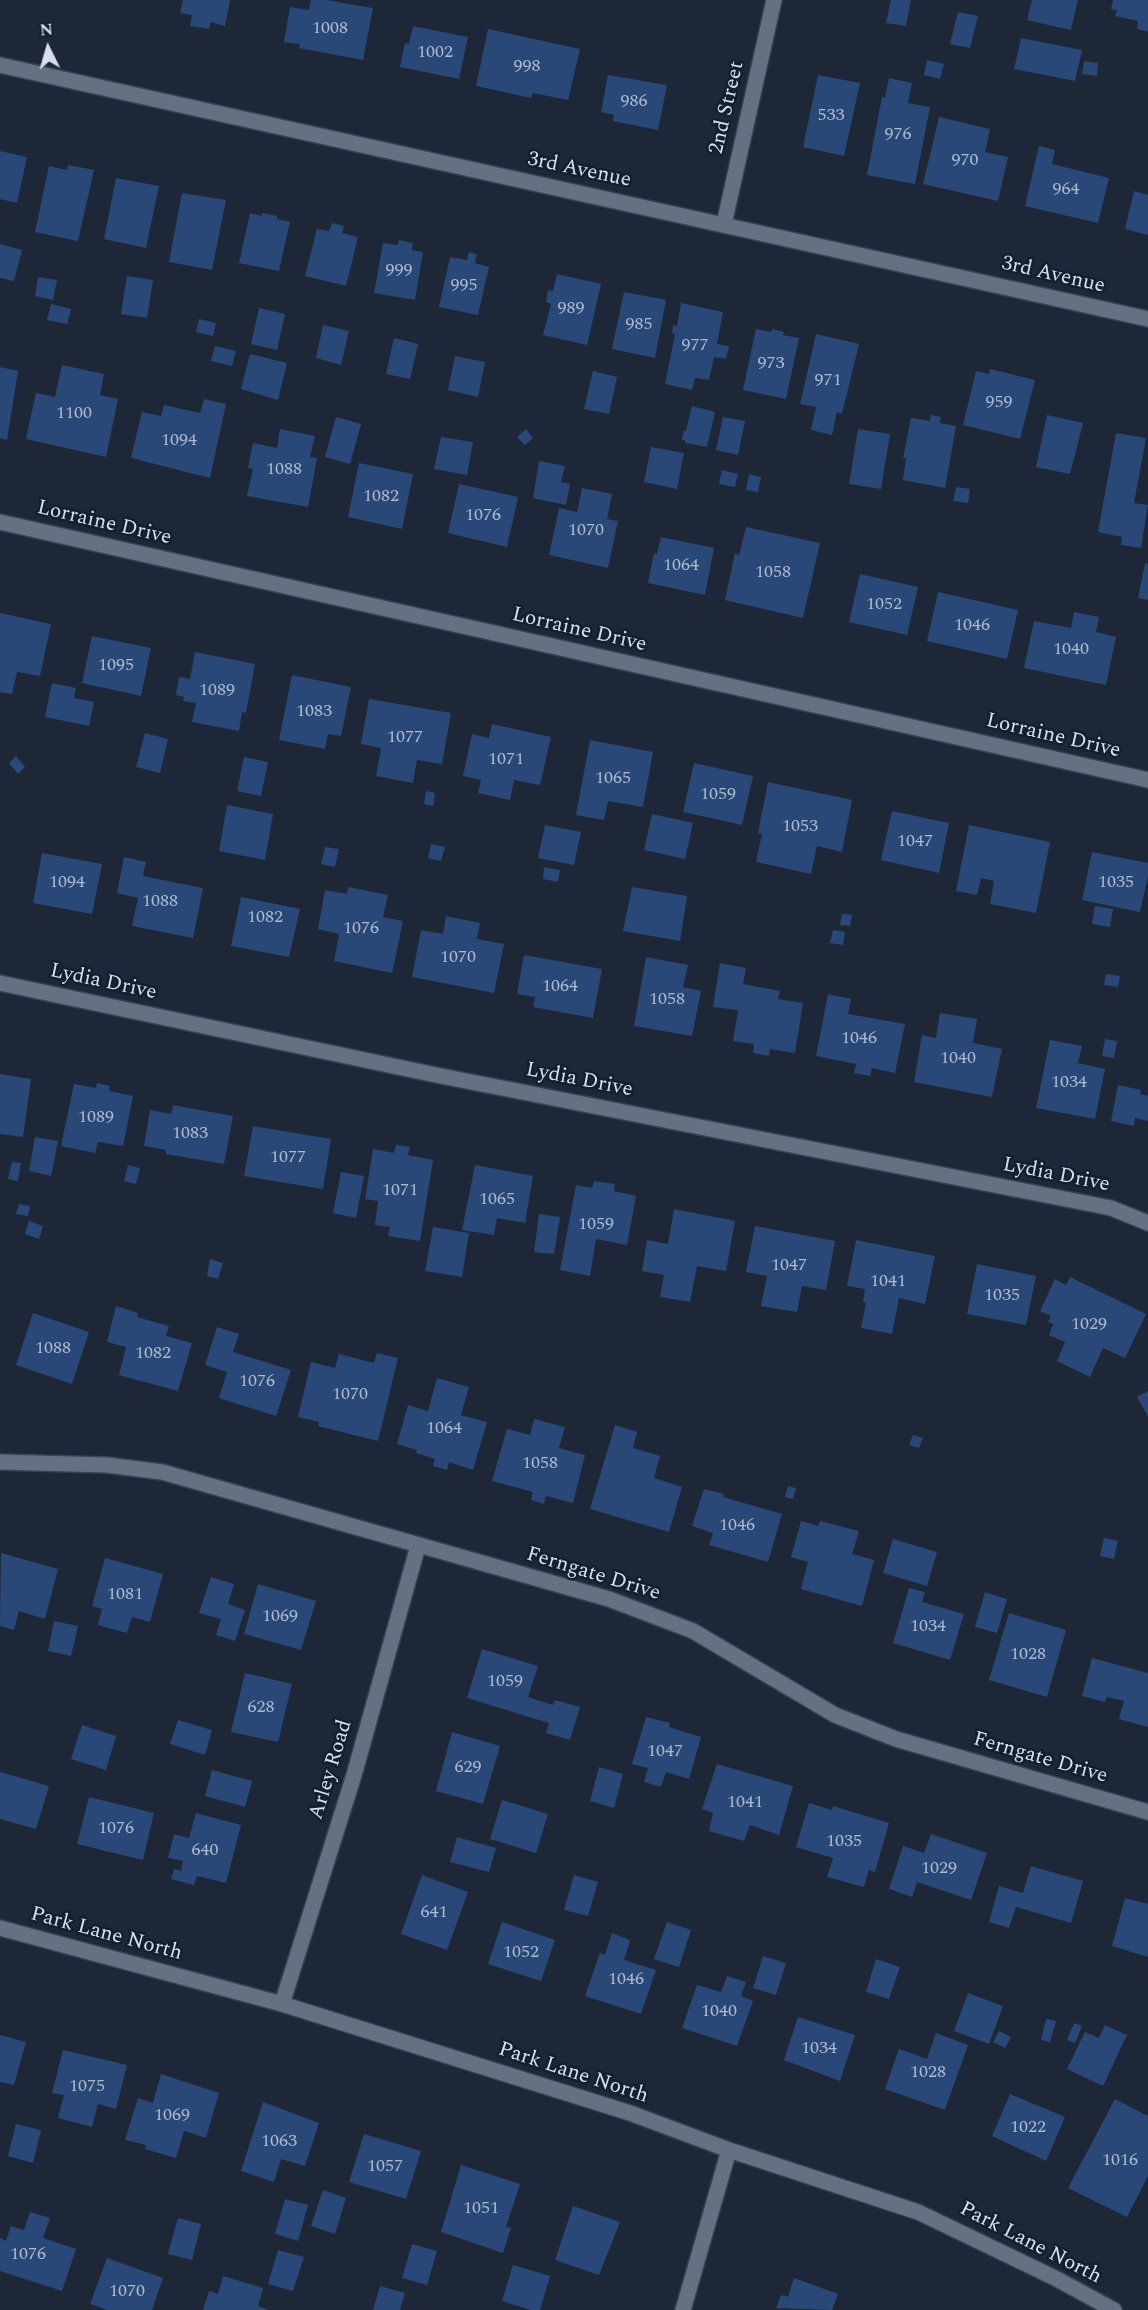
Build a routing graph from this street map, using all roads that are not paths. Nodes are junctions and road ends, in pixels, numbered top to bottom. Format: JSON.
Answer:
{"nodes":[{"id":1,"x":774,"y":0,"type":"edge"},
{"id":2,"x":0,"y":65,"type":"edge"},
{"id":3,"x":724,"y":224,"type":"junction"},
{"id":4,"x":1148,"y":319,"type":"edge"},
{"id":5,"x":0,"y":522,"type":"edge"},
{"id":6,"x":1148,"y":780,"type":"edge"},
{"id":7,"x":0,"y":983,"type":"edge"},
{"id":8,"x":1148,"y":1223,"type":"edge"},
{"id":9,"x":0,"y":1462,"type":"edge"},
{"id":10,"x":418,"y":1546,"type":"junction"},
{"id":11,"x":1148,"y":1812,"type":"edge"},
{"id":12,"x":0,"y":1928,"type":"edge"},
{"id":13,"x":282,"y":2004,"type":"junction"},
{"id":14,"x":729,"y":2151,"type":"junction"},
{"id":15,"x":683,"y":2310,"type":"edge"},
{"id":16,"x":1114,"y":2310,"type":"edge"}],
"edges":[{"from":1,"to":3,"type":"street","name":"2nd Street"},
{"from":2,"to":3,"type":"street","name":"3rd Avenue"},
{"from":3,"to":4,"type":"street","name":"3rd Avenue"},
{"from":5,"to":6,"type":"street","name":"Lorraine Drive"},
{"from":7,"to":8,"type":"street","name":"Lydia Drive"},
{"from":9,"to":10,"type":"street","name":"Ferngate Drive"},
{"from":10,"to":11,"type":"street","name":"Ferngate Drive"},
{"from":10,"to":13,"type":"street","name":"Arley Road"},
{"from":12,"to":13,"type":"street","name":"Park Lane North"},
{"from":13,"to":14,"type":"street","name":"Park Lane North"},
{"from":14,"to":15,"type":"street"},
{"from":14,"to":16,"type":"street","name":"Park Lane North"}]}
